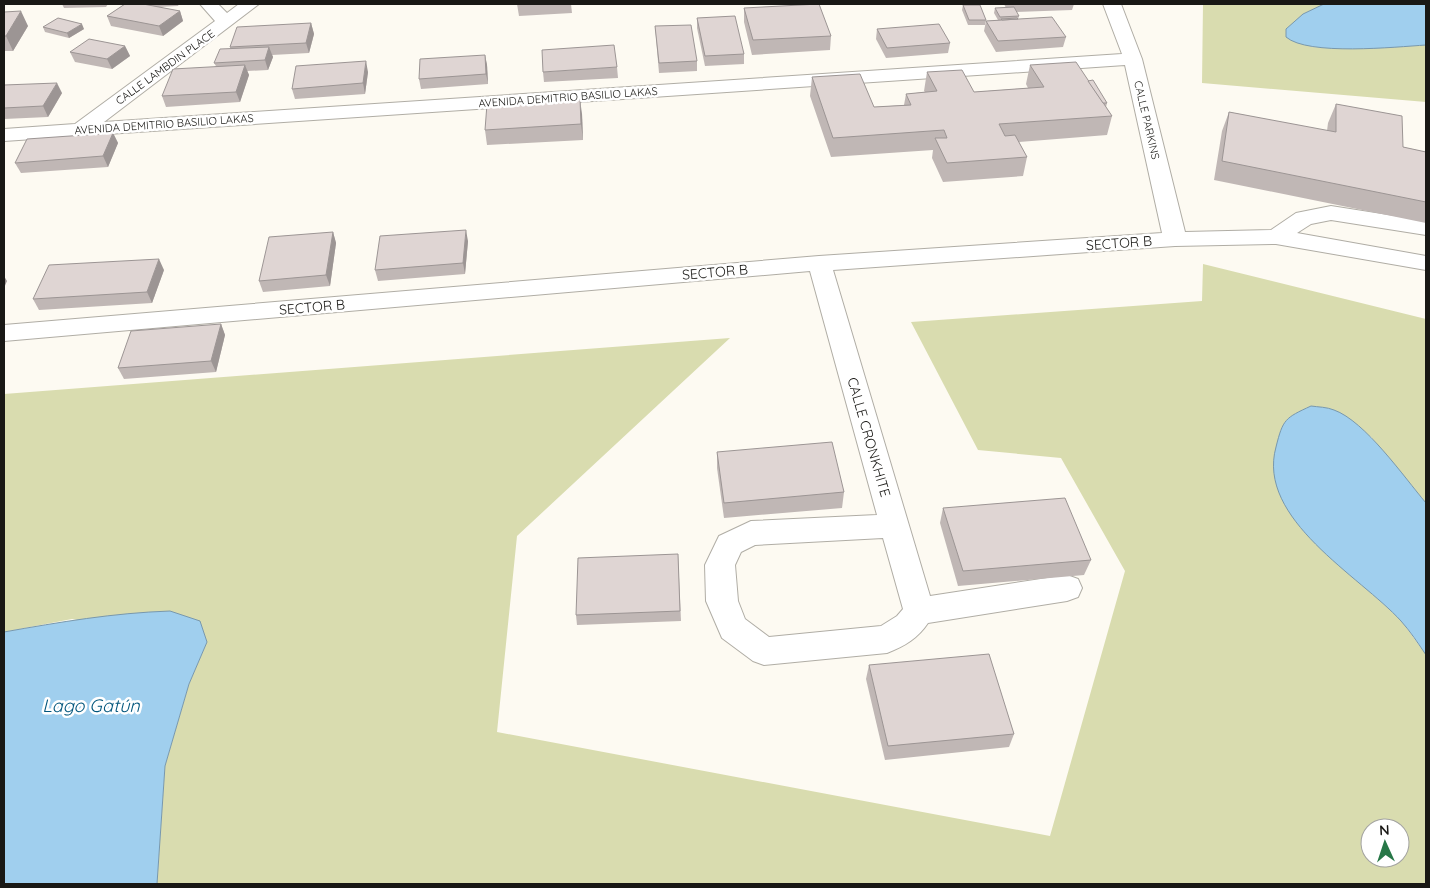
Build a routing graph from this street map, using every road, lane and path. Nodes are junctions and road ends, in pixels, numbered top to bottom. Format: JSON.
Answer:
{"nodes":[{"id":1,"x":208,"y":4,"type":"edge"},
{"id":2,"x":250,"y":4,"type":"edge"},
{"id":3,"x":1112,"y":4,"type":"edge"},
{"id":4,"x":225,"y":22,"type":"junction"},
{"id":5,"x":1133,"y":59,"type":"junction"},
{"id":6,"x":80,"y":130,"type":"junction"},
{"id":7,"x":4,"y":134,"type":"edge"},
{"id":8,"x":1426,"y":228,"type":"edge"},
{"id":9,"x":1276,"y":237,"type":"junction"},
{"id":10,"x":1175,"y":239,"type":"junction"},
{"id":11,"x":819,"y":263,"type":"junction"},
{"id":12,"x":1426,"y":263,"type":"edge"},
{"id":13,"x":4,"y":333,"type":"edge"},
{"id":14,"x":894,"y":526,"type":"junction"},
{"id":15,"x":1067,"y":588,"type":"dead end"},
{"id":16,"x":919,"y":611,"type":"junction"}],
"edges":[{"from":1,"to":4,"type":"street"},
{"from":2,"to":4,"type":"street","name":"CALLE LAMBDIN PLACE"},
{"from":3,"to":5,"type":"street","name":"CALLE PARKINS"},
{"from":4,"to":6,"type":"street","name":"CALLE LAMBDIN PLACE"},
{"from":5,"to":6,"type":"street","name":"AVENIDA DEMITRIO BASILIO LAKAS"},
{"from":5,"to":10,"type":"street","name":"CALLE PARKINS"},
{"from":6,"to":7,"type":"street","name":"AVENIDA DEMITRIO BASILIO LAKAS"},
{"from":8,"to":9,"type":"street"},
{"from":9,"to":10,"type":"street","name":"SECTOR B"},
{"from":9,"to":12,"type":"street","name":"SECTOR B"},
{"from":10,"to":11,"type":"street","name":"SECTOR B"},
{"from":11,"to":13,"type":"street","name":"SECTOR B"},
{"from":11,"to":14,"type":"street","name":"CALLE CRONKHITE"},
{"from":14,"to":16,"type":"street","name":"CALLE CRONKHITE"},
{"from":14,"to":16,"type":"street"},
{"from":15,"to":16,"type":"street"}]}
